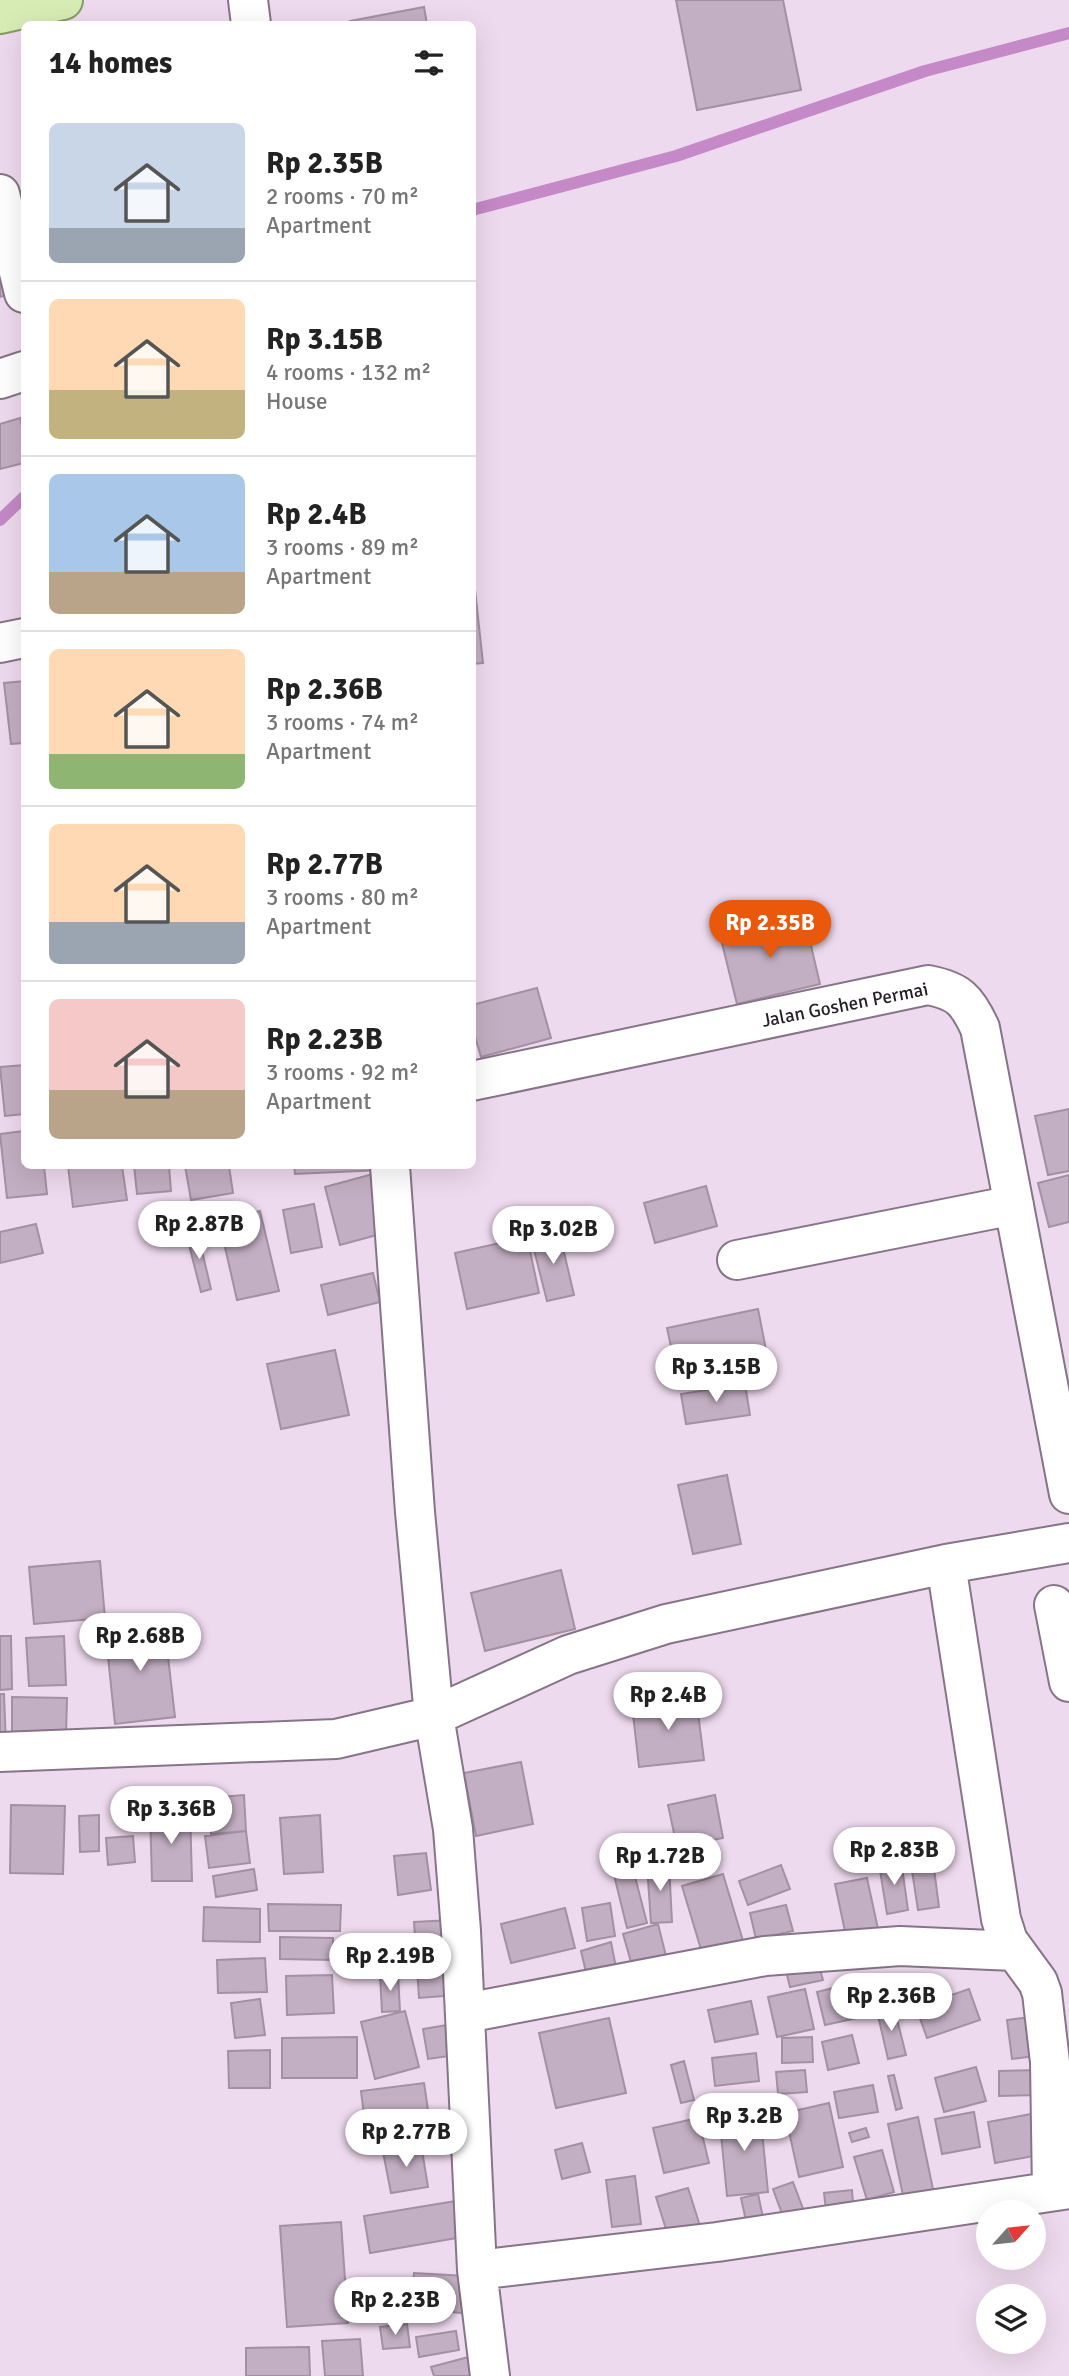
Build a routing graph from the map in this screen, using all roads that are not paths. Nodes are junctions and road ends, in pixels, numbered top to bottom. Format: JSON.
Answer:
{"nodes":[{"id":1,"x":63,"y":0,"type":"edge"},
{"id":2,"x":248,"y":0,"type":"edge"},
{"id":3,"x":0,"y":13,"type":"edge"},
{"id":4,"x":251,"y":21,"type":"edge"},
{"id":5,"x":0,"y":194,"type":"edge"},
{"id":6,"x":21,"y":281,"type":"edge"},
{"id":7,"x":21,"y":372,"type":"edge"},
{"id":8,"x":0,"y":379,"type":"edge"},
{"id":9,"x":21,"y":639,"type":"edge"},
{"id":10,"x":0,"y":643,"type":"edge"},
{"id":11,"x":476,"y":1080,"type":"edge"},
{"id":12,"x":390,"y":1169,"type":"edge"},
{"id":13,"x":1014,"y":1205,"type":"junction"},
{"id":14,"x":737,"y":1260,"type":"dead end"},
{"id":15,"x":1069,"y":1494,"type":"edge"},
{"id":16,"x":1069,"y":1544,"type":"edge"},
{"id":17,"x":946,"y":1564,"type":"junction"},
{"id":18,"x":1054,"y":1605,"type":"dead end"},
{"id":19,"x":1069,"y":1682,"type":"edge"},
{"id":20,"x":434,"y":1716,"type":"junction"},
{"id":21,"x":0,"y":1752,"type":"edge"},
{"id":22,"x":1014,"y":1951,"type":"junction"},
{"id":23,"x":466,"y":2013,"type":"junction"},
{"id":24,"x":1061,"y":2190,"type":"edge"},
{"id":25,"x":477,"y":2270,"type":"junction"},
{"id":26,"x":490,"y":2376,"type":"edge"}],
"edges":[{"from":1,"to":3,"type":"main road"},
{"from":2,"to":4,"type":"street"},
{"from":5,"to":6,"type":"street"},
{"from":7,"to":8,"type":"street"},
{"from":9,"to":10,"type":"street"},
{"from":11,"to":13,"type":"street","name":"Jalan Goshen Permai"},
{"from":12,"to":20,"type":"street"},
{"from":13,"to":14,"type":"street"},
{"from":13,"to":15,"type":"street","name":"Jalan Goshen Permai"},
{"from":16,"to":17,"type":"street"},
{"from":17,"to":20,"type":"street"},
{"from":17,"to":22,"type":"street"},
{"from":18,"to":19,"type":"street"},
{"from":20,"to":21,"type":"street"},
{"from":20,"to":23,"type":"street"},
{"from":22,"to":23,"type":"street"},
{"from":22,"to":24,"type":"street"},
{"from":23,"to":25,"type":"street"},
{"from":24,"to":25,"type":"street"},
{"from":25,"to":26,"type":"street"}]}
